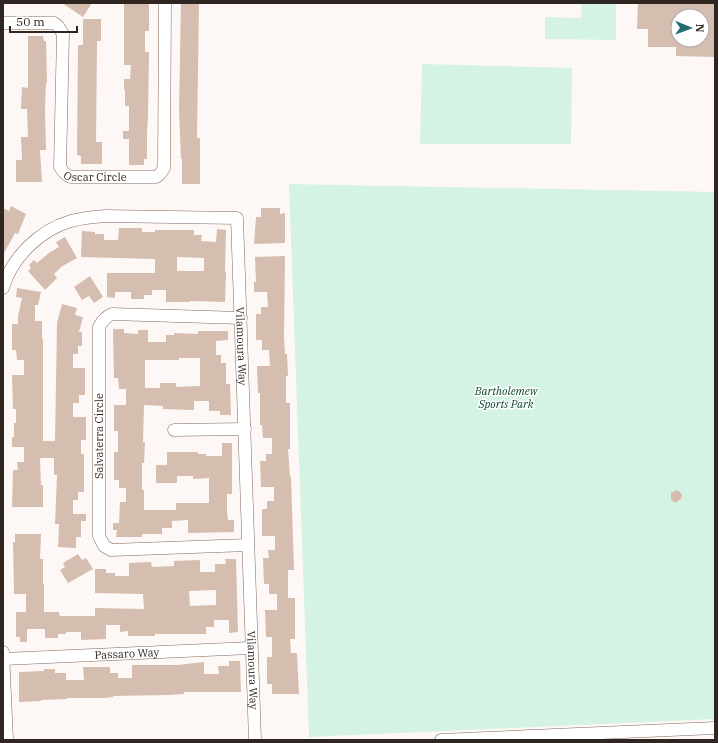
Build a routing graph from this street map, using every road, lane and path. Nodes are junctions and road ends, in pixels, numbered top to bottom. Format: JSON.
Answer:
{"nodes":[{"id":1,"x":165,"y":3,"type":"edge"},
{"id":2,"x":3,"y":23,"type":"edge"},
{"id":3,"x":6,"y":272,"type":"edge"},
{"id":4,"x":3,"y":288,"type":"edge"},
{"id":5,"x":241,"y":318,"type":"junction"},
{"id":6,"x":245,"y":429,"type":"junction"},
{"id":7,"x":174,"y":430,"type":"dead end"},
{"id":8,"x":248,"y":545,"type":"junction"},
{"id":9,"x":251,"y":648,"type":"junction"},
{"id":10,"x":3,"y":652,"type":"edge"},
{"id":11,"x":3,"y":659,"type":"edge"},
{"id":12,"x":715,"y":728,"type":"edge"},
{"id":13,"x":7,"y":740,"type":"edge"},
{"id":14,"x":255,"y":740,"type":"edge"},
{"id":15,"x":441,"y":740,"type":"edge"}],
"edges":[{"from":1,"to":2,"type":"street","name":"Oscar Circle"},
{"from":3,"to":4,"type":"street","name":"Vilamoura Way"},
{"from":3,"to":5,"type":"street","name":"Vilamoura Way"},
{"from":5,"to":6,"type":"street","name":"Vilamoura Way"},
{"from":5,"to":8,"type":"street","name":"Salvaterra Circle"},
{"from":6,"to":7,"type":"street"},
{"from":6,"to":8,"type":"street","name":"Vilamoura Way"},
{"from":8,"to":9,"type":"street","name":"Vilamoura Way"},
{"from":9,"to":11,"type":"street","name":"Passaro Way"},
{"from":9,"to":14,"type":"street","name":"Vilamoura Way"},
{"from":10,"to":11,"type":"street"},
{"from":11,"to":13,"type":"street"},
{"from":12,"to":15,"type":"street"}]}
